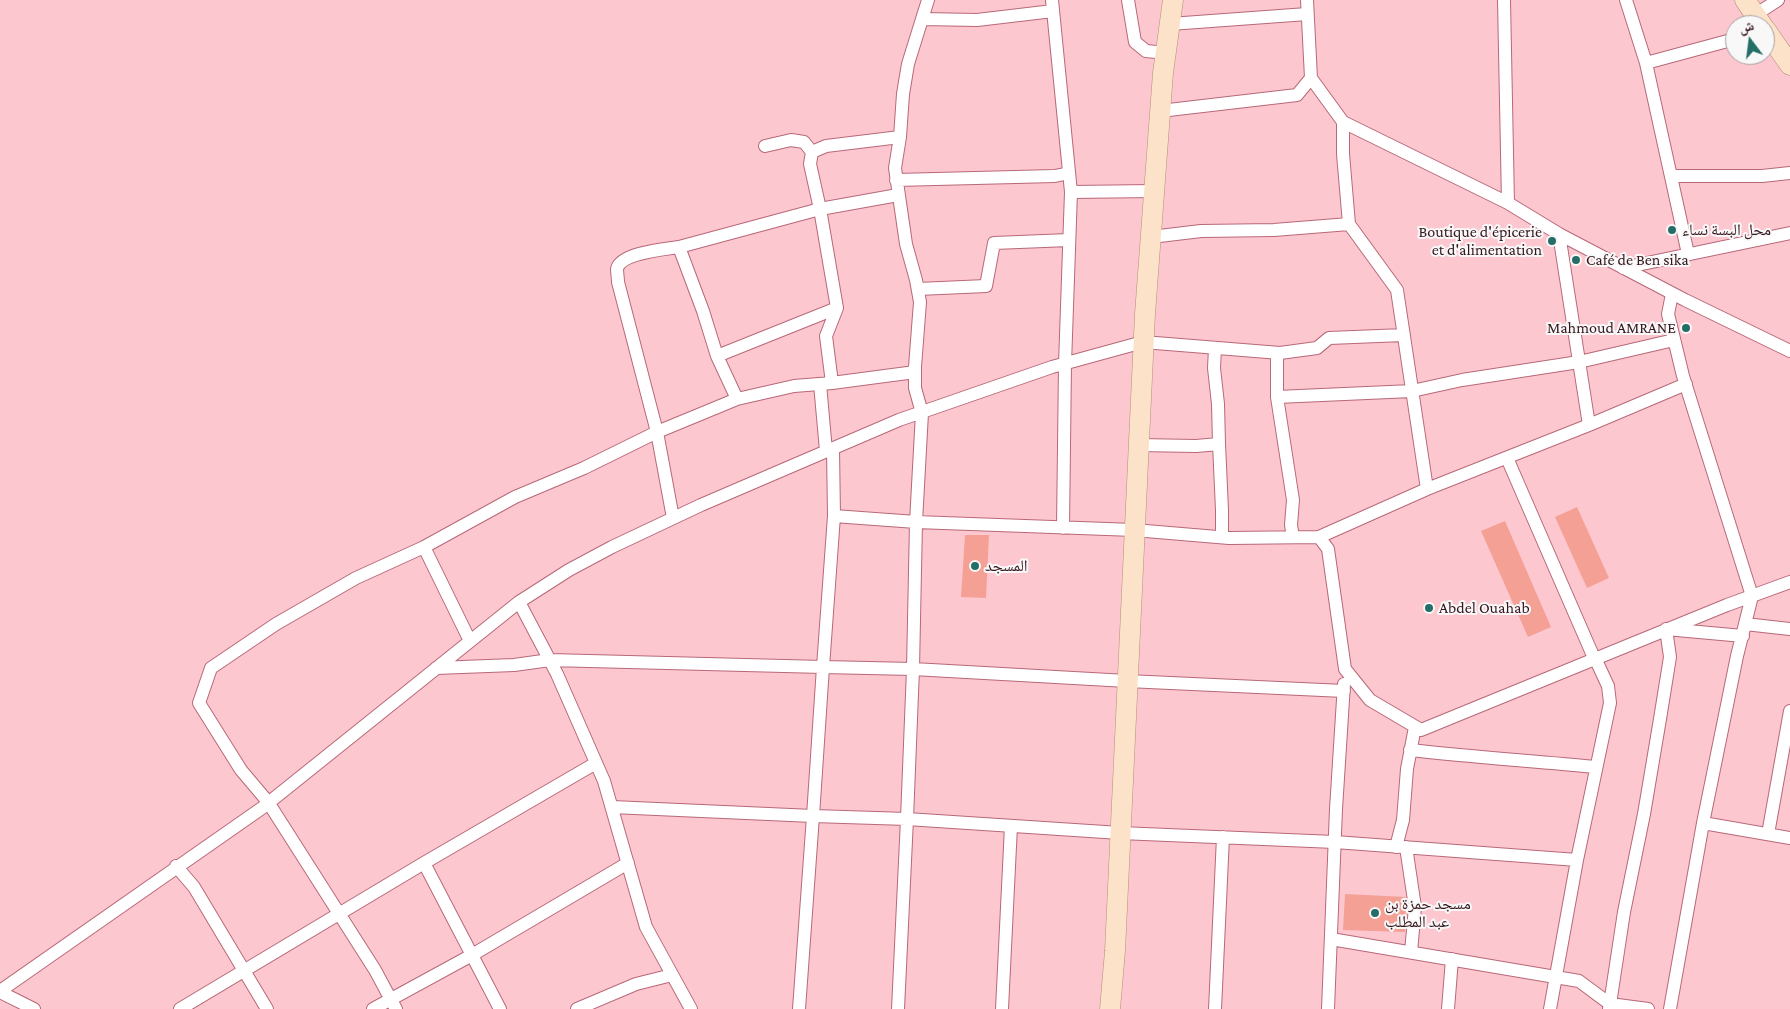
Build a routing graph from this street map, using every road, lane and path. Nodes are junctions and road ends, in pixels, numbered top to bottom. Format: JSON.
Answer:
{"nodes":[{"id":1,"x":928,"y":0,"type":"edge"},
{"id":2,"x":1128,"y":0,"type":"edge"},
{"id":3,"x":1173,"y":0,"type":"edge"},
{"id":4,"x":1307,"y":0,"type":"edge"},
{"id":5,"x":1504,"y":0,"type":"edge"},
{"id":6,"x":1626,"y":0,"type":"edge"},
{"id":7,"x":1778,"y":0,"type":"edge"},
{"id":8,"x":1052,"y":6,"type":"edge"},
{"id":9,"x":1308,"y":14,"type":"junction"},
{"id":10,"x":1766,"y":15,"type":"edge"},
{"id":11,"x":922,"y":18,"type":"junction"},
{"id":12,"x":1170,"y":24,"type":"junction"},
{"id":13,"x":1725,"y":43,"type":"edge"},
{"id":14,"x":1775,"y":44,"type":"edge"},
{"id":15,"x":1166,"y":53,"type":"junction"},
{"id":16,"x":1646,"y":63,"type":"junction"},
{"id":17,"x":1790,"y":65,"type":"edge"},
{"id":18,"x":1311,"y":78,"type":"junction"},
{"id":19,"x":1160,"y":111,"type":"junction"},
{"id":20,"x":1343,"y":122,"type":"junction"},
{"id":21,"x":900,"y":137,"type":"junction"},
{"id":22,"x":765,"y":146,"type":"dead end"},
{"id":23,"x":812,"y":152,"type":"junction"},
{"id":24,"x":1790,"y":173,"type":"edge"},
{"id":25,"x":1069,"y":174,"type":"junction"},
{"id":26,"x":1672,"y":176,"type":"junction"},
{"id":27,"x":896,"y":180,"type":"junction"},
{"id":28,"x":1154,"y":191,"type":"junction"},
{"id":29,"x":1071,"y":192,"type":"junction"},
{"id":30,"x":898,"y":196,"type":"junction"},
{"id":31,"x":1508,"y":203,"type":"junction"},
{"id":32,"x":820,"y":209,"type":"junction"},
{"id":33,"x":1349,"y":224,"type":"junction"},
{"id":34,"x":1790,"y":233,"type":"edge"},
{"id":35,"x":1559,"y":234,"type":"junction"},
{"id":36,"x":1151,"y":237,"type":"junction"},
{"id":37,"x":1069,"y":240,"type":"junction"},
{"id":38,"x":679,"y":246,"type":"junction"},
{"id":39,"x":1688,"y":254,"type":"junction"},
{"id":40,"x":1623,"y":268,"type":"junction"},
{"id":41,"x":918,"y":289,"type":"junction"},
{"id":42,"x":1672,"y":294,"type":"junction"},
{"id":43,"x":836,"y":308,"type":"junction"},
{"id":44,"x":1404,"y":335,"type":"junction"},
{"id":45,"x":1674,"y":340,"type":"junction"},
{"id":46,"x":1143,"y":342,"type":"junction"},
{"id":47,"x":1215,"y":348,"type":"junction"},
{"id":48,"x":1790,"y":351,"type":"edge"},
{"id":49,"x":1277,"y":353,"type":"junction"},
{"id":50,"x":717,"y":356,"type":"junction"},
{"id":51,"x":1579,"y":362,"type":"junction"},
{"id":52,"x":1065,"y":364,"type":"junction"},
{"id":53,"x":915,"y":372,"type":"junction"},
{"id":54,"x":826,"y":383,"type":"junction"},
{"id":55,"x":1686,"y":384,"type":"junction"},
{"id":56,"x":1412,"y":391,"type":"junction"},
{"id":57,"x":1277,"y":397,"type":"junction"},
{"id":58,"x":737,"y":399,"type":"junction"},
{"id":59,"x":922,"y":412,"type":"junction"},
{"id":60,"x":1589,"y":425,"type":"junction"},
{"id":61,"x":657,"y":432,"type":"junction"},
{"id":62,"x":1219,"y":444,"type":"junction"},
{"id":63,"x":1138,"y":445,"type":"junction"},
{"id":64,"x":830,"y":450,"type":"junction"},
{"id":65,"x":1507,"y":458,"type":"junction"},
{"id":66,"x":1427,"y":489,"type":"junction"},
{"id":67,"x":834,"y":516,"type":"junction"},
{"id":68,"x":673,"y":518,"type":"junction"},
{"id":69,"x":916,"y":522,"type":"junction"},
{"id":70,"x":1063,"y":528,"type":"junction"},
{"id":71,"x":1134,"y":530,"type":"junction"},
{"id":72,"x":1222,"y":537,"type":"junction"},
{"id":73,"x":1293,"y":537,"type":"junction"},
{"id":74,"x":1319,"y":537,"type":"junction"},
{"id":75,"x":424,"y":547,"type":"junction"},
{"id":76,"x":1790,"y":582,"type":"edge"},
{"id":77,"x":1752,"y":596,"type":"junction"},
{"id":78,"x":519,"y":602,"type":"junction"},
{"id":79,"x":1666,"y":629,"type":"junction"},
{"id":80,"x":1790,"y":629,"type":"edge"},
{"id":81,"x":1744,"y":630,"type":"junction"},
{"id":82,"x":470,"y":641,"type":"junction"},
{"id":83,"x":1595,"y":658,"type":"junction"},
{"id":84,"x":550,"y":660,"type":"junction"},
{"id":85,"x":823,"y":666,"type":"junction"},
{"id":86,"x":436,"y":668,"type":"junction"},
{"id":87,"x":912,"y":669,"type":"junction"},
{"id":88,"x":1345,"y":669,"type":"junction"},
{"id":89,"x":1127,"y":681,"type":"junction"},
{"id":90,"x":1344,"y":691,"type":"junction"},
{"id":91,"x":1790,"y":711,"type":"edge"},
{"id":92,"x":1415,"y":726,"type":"junction"},
{"id":93,"x":1410,"y":750,"type":"junction"},
{"id":94,"x":596,"y":763,"type":"junction"},
{"id":95,"x":1596,"y":767,"type":"junction"},
{"id":96,"x":268,"y":802,"type":"junction"},
{"id":97,"x":612,"y":807,"type":"junction"},
{"id":98,"x":813,"y":816,"type":"junction"},
{"id":99,"x":907,"y":819,"type":"junction"},
{"id":100,"x":1703,"y":823,"type":"junction"},
{"id":101,"x":1011,"y":826,"type":"junction"},
{"id":102,"x":1120,"y":833,"type":"junction"},
{"id":103,"x":1768,"y":834,"type":"junction"},
{"id":104,"x":1223,"y":837,"type":"junction"},
{"id":105,"x":1790,"y":838,"type":"edge"},
{"id":106,"x":1335,"y":842,"type":"junction"},
{"id":107,"x":1401,"y":847,"type":"junction"},
{"id":108,"x":1577,"y":860,"type":"junction"},
{"id":109,"x":424,"y":863,"type":"junction"},
{"id":110,"x":628,"y":863,"type":"junction"},
{"id":111,"x":176,"y":866,"type":"junction"},
{"id":112,"x":339,"y":914,"type":"junction"},
{"id":113,"x":1331,"y":939,"type":"junction"},
{"id":114,"x":1411,"y":952,"type":"junction"},
{"id":115,"x":472,"y":955,"type":"junction"},
{"id":116,"x":1452,"y":958,"type":"junction"},
{"id":117,"x":244,"y":970,"type":"junction"},
{"id":118,"x":672,"y":975,"type":"junction"},
{"id":119,"x":1556,"y":977,"type":"junction"},
{"id":120,"x":0,"y":992,"type":"edge"},
{"id":121,"x":393,"y":1004,"type":"edge"},
{"id":122,"x":1609,"y":1007,"type":"edge"},
{"id":123,"x":34,"y":1009,"type":"edge"},
{"id":124,"x":180,"y":1009,"type":"edge"},
{"id":125,"x":267,"y":1009,"type":"edge"},
{"id":126,"x":373,"y":1009,"type":"edge"},
{"id":127,"x":500,"y":1009,"type":"edge"},
{"id":128,"x":577,"y":1009,"type":"edge"},
{"id":129,"x":690,"y":1009,"type":"edge"},
{"id":130,"x":799,"y":1009,"type":"edge"},
{"id":131,"x":898,"y":1009,"type":"edge"},
{"id":132,"x":1002,"y":1009,"type":"edge"},
{"id":133,"x":1110,"y":1009,"type":"edge"},
{"id":134,"x":1215,"y":1009,"type":"edge"},
{"id":135,"x":1328,"y":1009,"type":"edge"},
{"id":136,"x":1448,"y":1009,"type":"edge"},
{"id":137,"x":1550,"y":1009,"type":"edge"},
{"id":138,"x":1648,"y":1009,"type":"edge"},
{"id":139,"x":1670,"y":1009,"type":"edge"}],
"edges":[{"from":1,"to":11,"type":"street"},
{"from":2,"to":15,"type":"street"},
{"from":3,"to":12,"type":"main road"},
{"from":4,"to":9,"type":"street"},
{"from":5,"to":31,"type":"street"},
{"from":6,"to":16,"type":"street"},
{"from":7,"to":10,"type":"street"},
{"from":8,"to":11,"type":"street"},
{"from":8,"to":25,"type":"street"},
{"from":9,"to":12,"type":"street"},
{"from":9,"to":18,"type":"street"},
{"from":11,"to":21,"type":"street"},
{"from":12,"to":15,"type":"main road"},
{"from":13,"to":16,"type":"street"},
{"from":14,"to":17,"type":"main road"},
{"from":15,"to":19,"type":"main road"},
{"from":16,"to":26,"type":"street"},
{"from":18,"to":19,"type":"street"},
{"from":18,"to":20,"type":"street"},
{"from":19,"to":28,"type":"main road"},
{"from":20,"to":31,"type":"street"},
{"from":20,"to":33,"type":"street"},
{"from":21,"to":23,"type":"street"},
{"from":21,"to":27,"type":"street"},
{"from":22,"to":23,"type":"street"},
{"from":23,"to":32,"type":"street"},
{"from":24,"to":26,"type":"street"},
{"from":25,"to":27,"type":"street"},
{"from":25,"to":29,"type":"street"},
{"from":26,"to":39,"type":"street"},
{"from":27,"to":30,"type":"street"},
{"from":28,"to":29,"type":"street"},
{"from":28,"to":36,"type":"main road"},
{"from":29,"to":37,"type":"street"},
{"from":30,"to":32,"type":"street"},
{"from":30,"to":41,"type":"street"},
{"from":31,"to":35,"type":"street"},
{"from":32,"to":38,"type":"street"},
{"from":32,"to":43,"type":"street"},
{"from":33,"to":36,"type":"street"},
{"from":33,"to":44,"type":"street"},
{"from":34,"to":39,"type":"street"},
{"from":35,"to":40,"type":"street"},
{"from":35,"to":51,"type":"street"},
{"from":36,"to":46,"type":"main road"},
{"from":37,"to":41,"type":"street"},
{"from":37,"to":52,"type":"street"},
{"from":38,"to":50,"type":"street"},
{"from":38,"to":61,"type":"street"},
{"from":39,"to":40,"type":"street"},
{"from":40,"to":42,"type":"street"},
{"from":41,"to":53,"type":"street"},
{"from":42,"to":45,"type":"street"},
{"from":42,"to":48,"type":"street"},
{"from":43,"to":50,"type":"street"},
{"from":43,"to":54,"type":"street"},
{"from":44,"to":49,"type":"street"},
{"from":44,"to":56,"type":"street"},
{"from":45,"to":51,"type":"street"},
{"from":45,"to":55,"type":"street"},
{"from":46,"to":47,"type":"street"},
{"from":46,"to":52,"type":"street"},
{"from":46,"to":63,"type":"main road"},
{"from":47,"to":49,"type":"street"},
{"from":47,"to":62,"type":"street"},
{"from":49,"to":57,"type":"street"},
{"from":50,"to":58,"type":"street"},
{"from":51,"to":56,"type":"street"},
{"from":51,"to":60,"type":"street"},
{"from":52,"to":59,"type":"street"},
{"from":52,"to":70,"type":"street"},
{"from":53,"to":54,"type":"street"},
{"from":53,"to":59,"type":"street"},
{"from":54,"to":58,"type":"street"},
{"from":54,"to":64,"type":"street"},
{"from":55,"to":60,"type":"street"},
{"from":55,"to":77,"type":"street"},
{"from":56,"to":57,"type":"street"},
{"from":56,"to":66,"type":"street"},
{"from":57,"to":73,"type":"street"},
{"from":58,"to":61,"type":"street"},
{"from":59,"to":64,"type":"street"},
{"from":59,"to":69,"type":"street"},
{"from":60,"to":65,"type":"street"},
{"from":61,"to":68,"type":"street"},
{"from":61,"to":75,"type":"street"},
{"from":62,"to":63,"type":"street"},
{"from":62,"to":72,"type":"street"},
{"from":63,"to":71,"type":"main road"},
{"from":64,"to":67,"type":"street"},
{"from":64,"to":68,"type":"street"},
{"from":65,"to":66,"type":"street"},
{"from":65,"to":83,"type":"street"},
{"from":66,"to":74,"type":"street"},
{"from":67,"to":69,"type":"street"},
{"from":67,"to":85,"type":"street"},
{"from":68,"to":78,"type":"street"},
{"from":69,"to":70,"type":"street"},
{"from":69,"to":87,"type":"street"},
{"from":70,"to":71,"type":"street"},
{"from":71,"to":72,"type":"street"},
{"from":71,"to":89,"type":"main road"},
{"from":72,"to":73,"type":"street"},
{"from":73,"to":74,"type":"street"},
{"from":74,"to":88,"type":"street"},
{"from":75,"to":82,"type":"street"},
{"from":75,"to":96,"type":"street"},
{"from":76,"to":77,"type":"street"},
{"from":77,"to":79,"type":"street"},
{"from":77,"to":81,"type":"street"},
{"from":78,"to":82,"type":"street"},
{"from":78,"to":84,"type":"street"},
{"from":79,"to":81,"type":"street"},
{"from":79,"to":83,"type":"street"},
{"from":79,"to":122,"type":"street"},
{"from":80,"to":81,"type":"street"},
{"from":81,"to":100,"type":"street"},
{"from":82,"to":86,"type":"street"},
{"from":83,"to":92,"type":"street"},
{"from":83,"to":95,"type":"street"},
{"from":84,"to":85,"type":"street"},
{"from":84,"to":86,"type":"street"},
{"from":84,"to":94,"type":"street"},
{"from":85,"to":87,"type":"street"},
{"from":85,"to":98,"type":"street"},
{"from":86,"to":96,"type":"street"},
{"from":87,"to":89,"type":"street"},
{"from":87,"to":99,"type":"street"},
{"from":88,"to":90,"type":"street"},
{"from":88,"to":92,"type":"street"},
{"from":89,"to":90,"type":"street"},
{"from":89,"to":102,"type":"main road"},
{"from":90,"to":106,"type":"street"},
{"from":91,"to":103,"type":"street"},
{"from":92,"to":93,"type":"street"},
{"from":93,"to":95,"type":"street"},
{"from":93,"to":107,"type":"street"},
{"from":94,"to":97,"type":"street"},
{"from":94,"to":109,"type":"street"},
{"from":95,"to":108,"type":"street"},
{"from":96,"to":111,"type":"street"},
{"from":96,"to":112,"type":"street"},
{"from":97,"to":98,"type":"street"},
{"from":97,"to":110,"type":"street"},
{"from":98,"to":99,"type":"street"},
{"from":98,"to":130,"type":"street"},
{"from":99,"to":101,"type":"street"},
{"from":99,"to":131,"type":"street"},
{"from":100,"to":103,"type":"street"},
{"from":100,"to":139,"type":"street"},
{"from":101,"to":102,"type":"street"},
{"from":101,"to":132,"type":"street"},
{"from":102,"to":104,"type":"street"},
{"from":102,"to":133,"type":"main road"},
{"from":103,"to":105,"type":"street"},
{"from":104,"to":106,"type":"street"},
{"from":104,"to":134,"type":"street"},
{"from":106,"to":107,"type":"street"},
{"from":106,"to":113,"type":"street"},
{"from":107,"to":108,"type":"street"},
{"from":107,"to":114,"type":"street"},
{"from":108,"to":119,"type":"street"},
{"from":109,"to":112,"type":"street"},
{"from":109,"to":115,"type":"street"},
{"from":110,"to":115,"type":"street"},
{"from":110,"to":118,"type":"street"},
{"from":111,"to":117,"type":"street"},
{"from":111,"to":120,"type":"street"},
{"from":112,"to":117,"type":"street"},
{"from":112,"to":121,"type":"street"},
{"from":113,"to":114,"type":"street"},
{"from":113,"to":135,"type":"street"},
{"from":114,"to":116,"type":"street"},
{"from":115,"to":121,"type":"street"},
{"from":115,"to":127,"type":"street"},
{"from":116,"to":119,"type":"street"},
{"from":116,"to":136,"type":"street"},
{"from":117,"to":124,"type":"street"},
{"from":117,"to":125,"type":"street"},
{"from":118,"to":128,"type":"street"},
{"from":118,"to":129,"type":"street"},
{"from":119,"to":122,"type":"street"},
{"from":119,"to":137,"type":"street"},
{"from":120,"to":123,"type":"street"},
{"from":121,"to":126,"type":"street"},
{"from":122,"to":138,"type":"street"}]}
